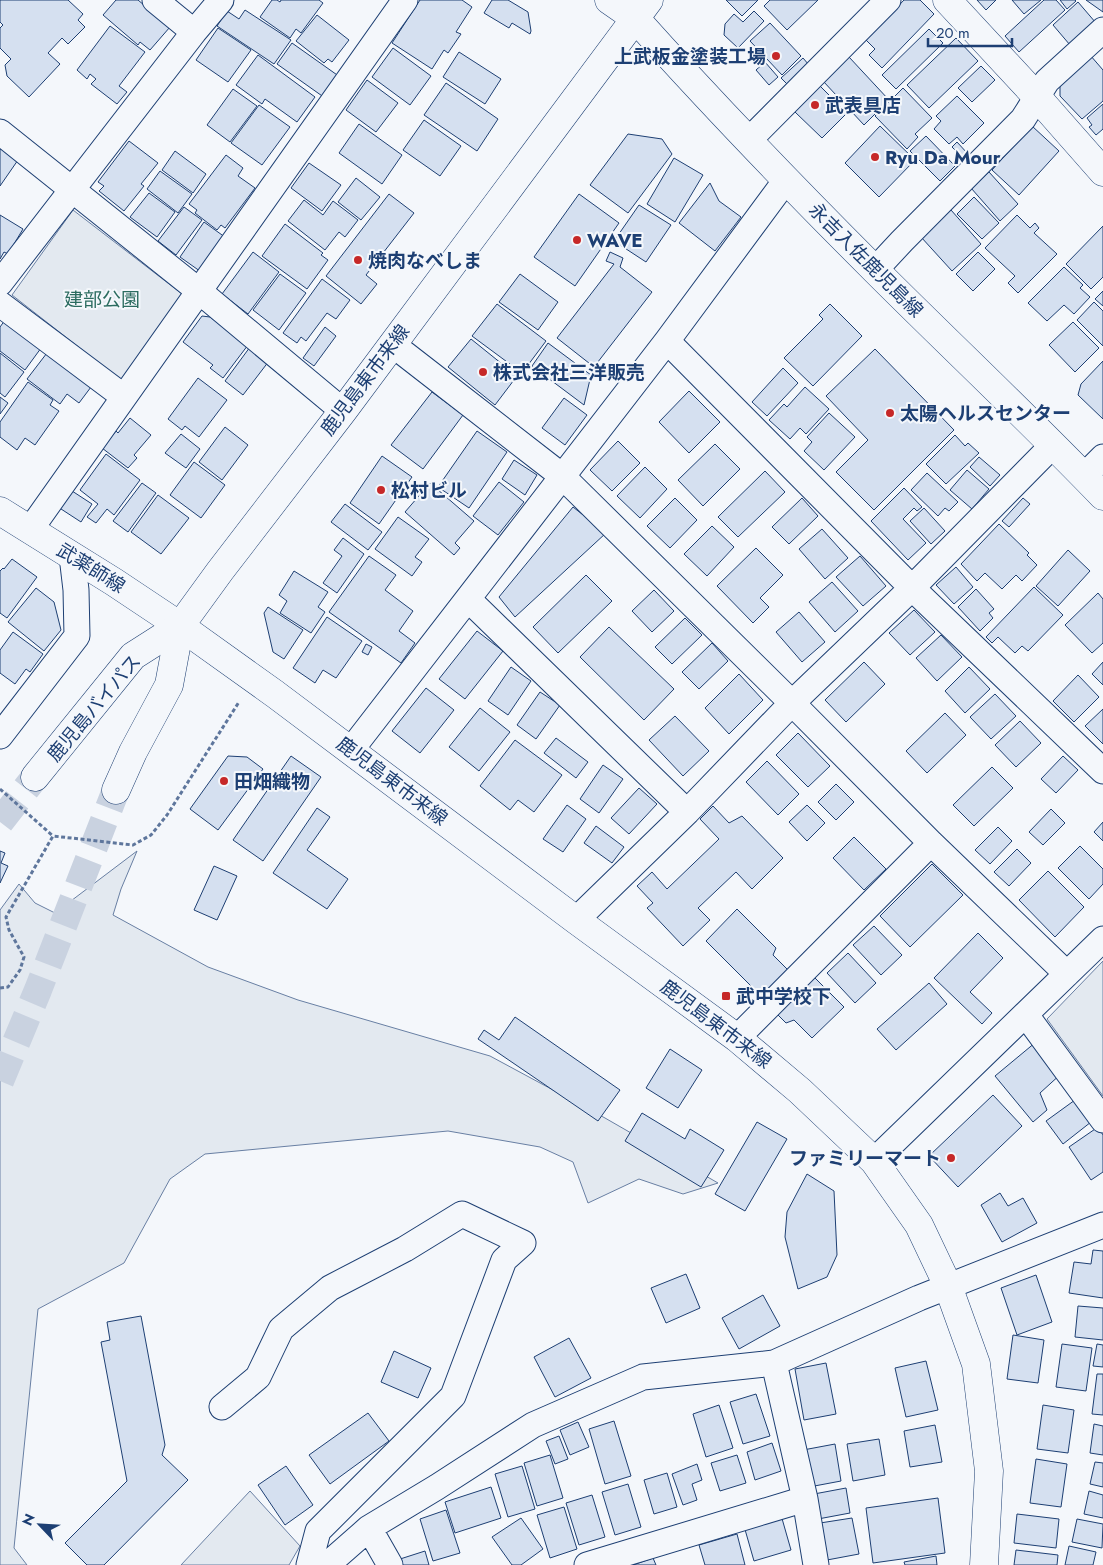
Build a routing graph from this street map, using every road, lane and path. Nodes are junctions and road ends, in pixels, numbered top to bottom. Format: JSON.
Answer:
{"nodes":[{"id":1,"x":155,"y":0,"type":"edge"},
{"id":2,"x":221,"y":0,"type":"edge"},
{"id":3,"x":405,"y":0,"type":"edge"},
{"id":4,"x":609,"y":0,"type":"edge"},
{"id":5,"x":888,"y":0,"type":"edge"},
{"id":6,"x":947,"y":0,"type":"edge"},
{"id":7,"x":642,"y":9,"type":"edge"},
{"id":8,"x":1103,"y":30,"type":"edge"},
{"id":9,"x":194,"y":32,"type":"junction"},
{"id":10,"x":1037,"y":97,"type":"junction"},
{"id":11,"x":0,"y":132,"type":"edge"},
{"id":12,"x":748,"y":141,"type":"junction"},
{"id":13,"x":1103,"y":172,"type":"edge"},
{"id":14,"x":786,"y":180,"type":"junction"},
{"id":15,"x":72,"y":190,"type":"junction"},
{"id":16,"x":875,"y":270,"type":"junction"},
{"id":17,"x":0,"y":284,"type":"edge"},
{"id":18,"x":199,"y":291,"type":"junction"},
{"id":19,"x":0,"y":304,"type":"edge"},
{"id":20,"x":667,"y":342,"type":"junction"},
{"id":21,"x":392,"y":344,"type":"junction"},
{"id":22,"x":124,"y":397,"type":"junction"},
{"id":23,"x":343,"y":411,"type":"junction"},
{"id":24,"x":1053,"y":445,"type":"junction"},
{"id":25,"x":1103,"y":457,"type":"edge"},
{"id":26,"x":562,"y":476,"type":"junction"},
{"id":27,"x":1084,"y":476,"type":"junction"},
{"id":28,"x":1103,"y":496,"type":"edge"},
{"id":29,"x":1,"y":513,"type":"edge"},
{"id":30,"x":30,"y":530,"type":"junction"},
{"id":31,"x":72,"y":556,"type":"junction"},
{"id":32,"x":912,"y":588,"type":"junction"},
{"id":33,"x":468,"y":599,"type":"junction"},
{"id":34,"x":180,"y":626,"type":"junction"},
{"id":35,"x":238,"y":702,"type":"dead end"},
{"id":36,"x":792,"y":703,"type":"junction"},
{"id":37,"x":0,"y":736,"type":"edge"},
{"id":38,"x":351,"y":750,"type":"junction"},
{"id":39,"x":1103,"y":770,"type":"edge"},
{"id":40,"x":35,"y":777,"type":"tunnel mouth"},
{"id":41,"x":0,"y":789,"type":"edge"},
{"id":42,"x":116,"y":790,"type":"tunnel mouth"},
{"id":43,"x":687,"y":812,"type":"junction"},
{"id":44,"x":53,"y":836,"type":"junction"},
{"id":45,"x":931,"y":843,"type":"junction"},
{"id":46,"x":576,"y":920,"type":"junction"},
{"id":47,"x":1103,"y":939,"type":"edge"},
{"id":48,"x":1067,"y":974,"type":"junction"},
{"id":49,"x":0,"y":988,"type":"edge"},
{"id":50,"x":1026,"y":1015,"type":"junction"},
{"id":51,"x":737,"y":1038,"type":"junction"},
{"id":52,"x":1103,"y":1120,"type":"edge"},
{"id":53,"x":874,"y":1161,"type":"junction"},
{"id":54,"x":1103,"y":1225,"type":"edge"},
{"id":55,"x":948,"y":1286,"type":"junction"},
{"id":56,"x":774,"y":1363,"type":"junction"},
{"id":57,"x":222,"y":1407,"type":"dead end"},
{"id":58,"x":805,"y":1499,"type":"junction"},
{"id":59,"x":369,"y":1528,"type":"junction"},
{"id":60,"x":310,"y":1565,"type":"edge"},
{"id":61,"x":327,"y":1565,"type":"edge"},
{"id":62,"x":390,"y":1565,"type":"edge"},
{"id":63,"x":588,"y":1565,"type":"edge"},
{"id":64,"x":816,"y":1565,"type":"edge"},
{"id":65,"x":984,"y":1565,"type":"edge"}],
"edges":[{"from":1,"to":9,"type":"street"},
{"from":2,"to":9,"type":"street"},
{"from":3,"to":18,"type":"street"},
{"from":4,"to":7,"type":"main road","name":"永吉入佐鹿児島線"},
{"from":5,"to":12,"type":"street"},
{"from":6,"to":10,"type":"main road"},
{"from":7,"to":12,"type":"main road","name":"永吉入佐鹿児島線"},
{"from":7,"to":21,"type":"main road","name":"鹿児島東市来線"},
{"from":8,"to":10,"type":"street"},
{"from":9,"to":15,"type":"street"},
{"from":10,"to":13,"type":"main road"},
{"from":10,"to":16,"type":"street"},
{"from":11,"to":15,"type":"street"},
{"from":12,"to":14,"type":"main road","name":"永吉入佐鹿児島線"},
{"from":14,"to":16,"type":"main road","name":"永吉入佐鹿児島線"},
{"from":14,"to":20,"type":"street"},
{"from":15,"to":17,"type":"street"},
{"from":15,"to":18,"type":"street"},
{"from":16,"to":24,"type":"main road","name":"永吉入佐鹿児島線"},
{"from":18,"to":22,"type":"street"},
{"from":18,"to":23,"type":"street"},
{"from":19,"to":22,"type":"street"},
{"from":20,"to":26,"type":"street"},
{"from":20,"to":32,"type":"street"},
{"from":21,"to":23,"type":"main road","name":"鹿児島東市来線"},
{"from":21,"to":26,"type":"street"},
{"from":22,"to":30,"type":"street"},
{"from":23,"to":34,"type":"main road","name":"鹿児島東市来線"},
{"from":24,"to":27,"type":"main road","name":"永吉入佐鹿児島線"},
{"from":24,"to":32,"type":"street"},
{"from":25,"to":27,"type":"street"},
{"from":26,"to":33,"type":"street"},
{"from":26,"to":36,"type":"street"},
{"from":27,"to":28,"type":"main road","name":"永吉入佐鹿児島線"},
{"from":29,"to":30,"type":"main road","name":"武薬師線"},
{"from":30,"to":31,"type":"main road","name":"武薬師線"},
{"from":31,"to":34,"type":"main road","name":"武薬師線"},
{"from":31,"to":37,"type":"street"},
{"from":32,"to":36,"type":"street"},
{"from":32,"to":39,"type":"street"},
{"from":33,"to":38,"type":"street"},
{"from":33,"to":43,"type":"street"},
{"from":34,"to":38,"type":"main road","name":"鹿児島東市来線"},
{"from":34,"to":40,"type":"main road","name":"鹿児島バイパス"},
{"from":34,"to":42,"type":"main road"},
{"from":35,"to":44,"type":"path"},
{"from":36,"to":43,"type":"street"},
{"from":36,"to":45,"type":"street"},
{"from":38,"to":46,"type":"main road","name":"鹿児島東市来線"},
{"from":41,"to":44,"type":"path"},
{"from":43,"to":46,"type":"street"},
{"from":44,"to":49,"type":"path"},
{"from":45,"to":48,"type":"street"},
{"from":45,"to":51,"type":"street"},
{"from":46,"to":51,"type":"main road","name":"鹿児島東市来線"},
{"from":47,"to":48,"type":"street"},
{"from":48,"to":50,"type":"street"},
{"from":50,"to":52,"type":"street"},
{"from":50,"to":53,"type":"street"},
{"from":51,"to":53,"type":"main road","name":"鹿児島東市来線"},
{"from":53,"to":55,"type":"main road","name":"鹿児島東市来線"},
{"from":54,"to":55,"type":"street"},
{"from":55,"to":56,"type":"street"},
{"from":55,"to":65,"type":"main road","name":"鹿児島東市来線"},
{"from":56,"to":58,"type":"street"},
{"from":56,"to":59,"type":"street"},
{"from":57,"to":60,"type":"street"},
{"from":58,"to":63,"type":"street"},
{"from":58,"to":64,"type":"street"},
{"from":59,"to":61,"type":"street"},
{"from":59,"to":62,"type":"street"}]}
